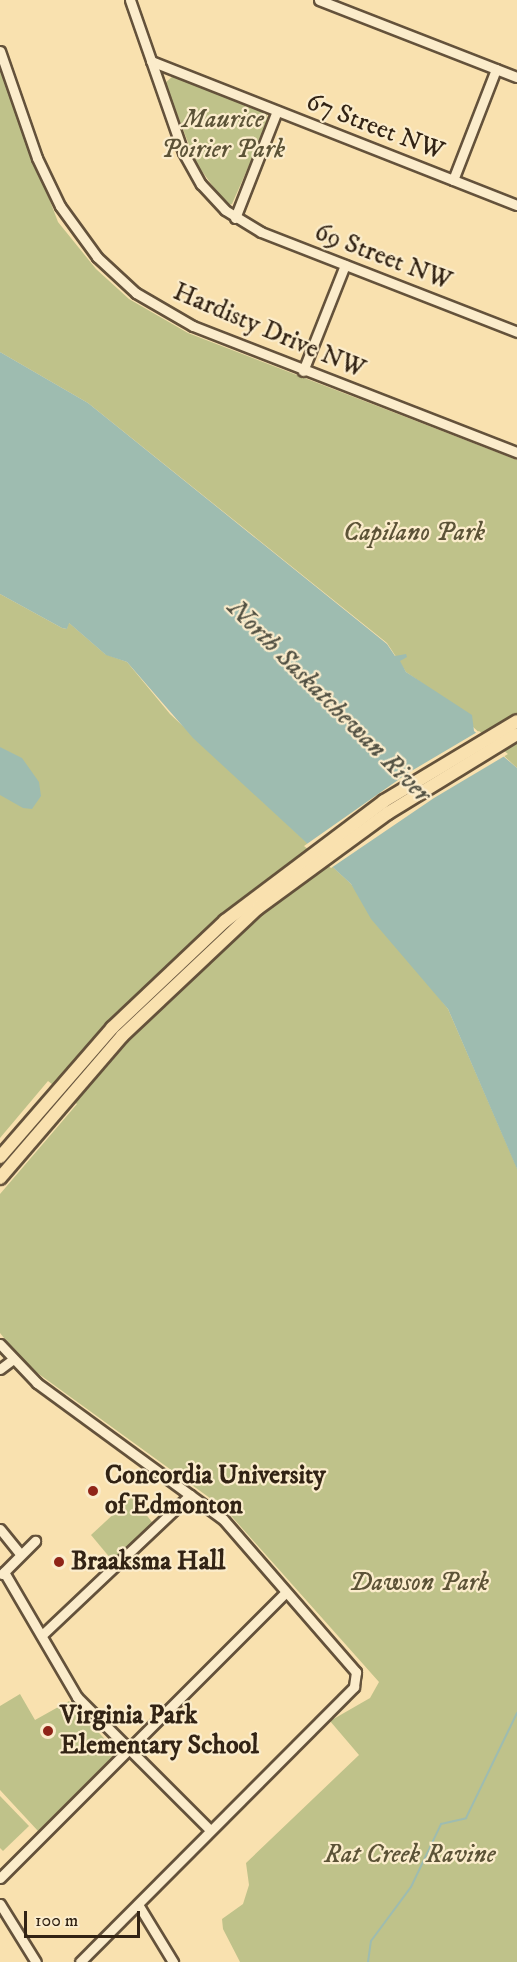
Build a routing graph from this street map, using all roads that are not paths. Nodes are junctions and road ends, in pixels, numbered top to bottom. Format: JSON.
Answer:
{"nodes":[{"id":1,"x":130,"y":0,"type":"edge"},
{"id":2,"x":319,"y":0,"type":"edge"},
{"id":3,"x":0,"y":51,"type":"edge"},
{"id":4,"x":151,"y":61,"type":"junction"},
{"id":5,"x":496,"y":69,"type":"junction"},
{"id":6,"x":517,"y":77,"type":"edge"},
{"id":7,"x":277,"y":111,"type":"junction"},
{"id":8,"x":453,"y":180,"type":"junction"},
{"id":9,"x":517,"y":205,"type":"edge"},
{"id":10,"x":235,"y":218,"type":"junction"},
{"id":11,"x":345,"y":265,"type":"junction"},
{"id":12,"x":517,"y":332,"type":"edge"},
{"id":13,"x":303,"y":371,"type":"junction"},
{"id":14,"x":517,"y":452,"type":"edge"},
{"id":15,"x":517,"y":721,"type":"edge"},
{"id":16,"x":517,"y":734,"type":"edge"},
{"id":17,"x":254,"y":904,"type":"junction"},
{"id":18,"x":0,"y":1157,"type":"edge"},
{"id":19,"x":0,"y":1178,"type":"edge"},
{"id":20,"x":0,"y":1344,"type":"edge"},
{"id":21,"x":12,"y":1360,"type":"junction"},
{"id":22,"x":0,"y":1369,"type":"edge"},
{"id":23,"x":189,"y":1495,"type":"junction"},
{"id":24,"x":0,"y":1529,"type":"edge"},
{"id":25,"x":35,"y":1540,"type":"dead end"},
{"id":26,"x":20,"y":1554,"type":"junction"},
{"id":27,"x":2,"y":1574,"type":"edge"},
{"id":28,"x":284,"y":1594,"type":"junction"},
{"id":29,"x":42,"y":1635,"type":"junction"},
{"id":30,"x":128,"y":1749,"type":"junction"},
{"id":31,"x":210,"y":1830,"type":"junction"},
{"id":32,"x":0,"y":1878,"type":"edge"},
{"id":33,"x":0,"y":1904,"type":"edge"},
{"id":34,"x":139,"y":1906,"type":"junction"},
{"id":35,"x":36,"y":1962,"type":"edge"},
{"id":36,"x":80,"y":1962,"type":"edge"},
{"id":37,"x":173,"y":1962,"type":"edge"}],
"edges":[{"from":1,"to":4,"type":"street","name":"69 Street NW"},
{"from":2,"to":5,"type":"street"},
{"from":3,"to":13,"type":"street","name":"Hardisty Drive NW"},
{"from":4,"to":7,"type":"street","name":"67 Street NW"},
{"from":4,"to":10,"type":"street","name":"69 Street NW"},
{"from":5,"to":6,"type":"street"},
{"from":5,"to":8,"type":"street"},
{"from":7,"to":8,"type":"street","name":"67 Street NW"},
{"from":7,"to":10,"type":"street"},
{"from":8,"to":9,"type":"street","name":"67 Street NW"},
{"from":10,"to":11,"type":"street","name":"69 Street NW"},
{"from":11,"to":12,"type":"street","name":"69 Street NW"},
{"from":11,"to":13,"type":"street"},
{"from":13,"to":14,"type":"street","name":"Hardisty Drive NW"},
{"from":15,"to":17,"type":"main road"},
{"from":16,"to":17,"type":"main road"},
{"from":17,"to":18,"type":"main road"},
{"from":17,"to":19,"type":"main road"},
{"from":20,"to":21,"type":"street"},
{"from":21,"to":22,"type":"street"},
{"from":21,"to":23,"type":"street"},
{"from":23,"to":28,"type":"street"},
{"from":23,"to":29,"type":"street"},
{"from":24,"to":26,"type":"street"},
{"from":25,"to":26,"type":"street"},
{"from":26,"to":27,"type":"street"},
{"from":27,"to":29,"type":"street"},
{"from":28,"to":30,"type":"street"},
{"from":28,"to":31,"type":"street"},
{"from":29,"to":30,"type":"street"},
{"from":30,"to":31,"type":"street"},
{"from":30,"to":32,"type":"street"},
{"from":31,"to":34,"type":"street"},
{"from":33,"to":35,"type":"street"},
{"from":34,"to":36,"type":"street"},
{"from":34,"to":37,"type":"street"}]}
